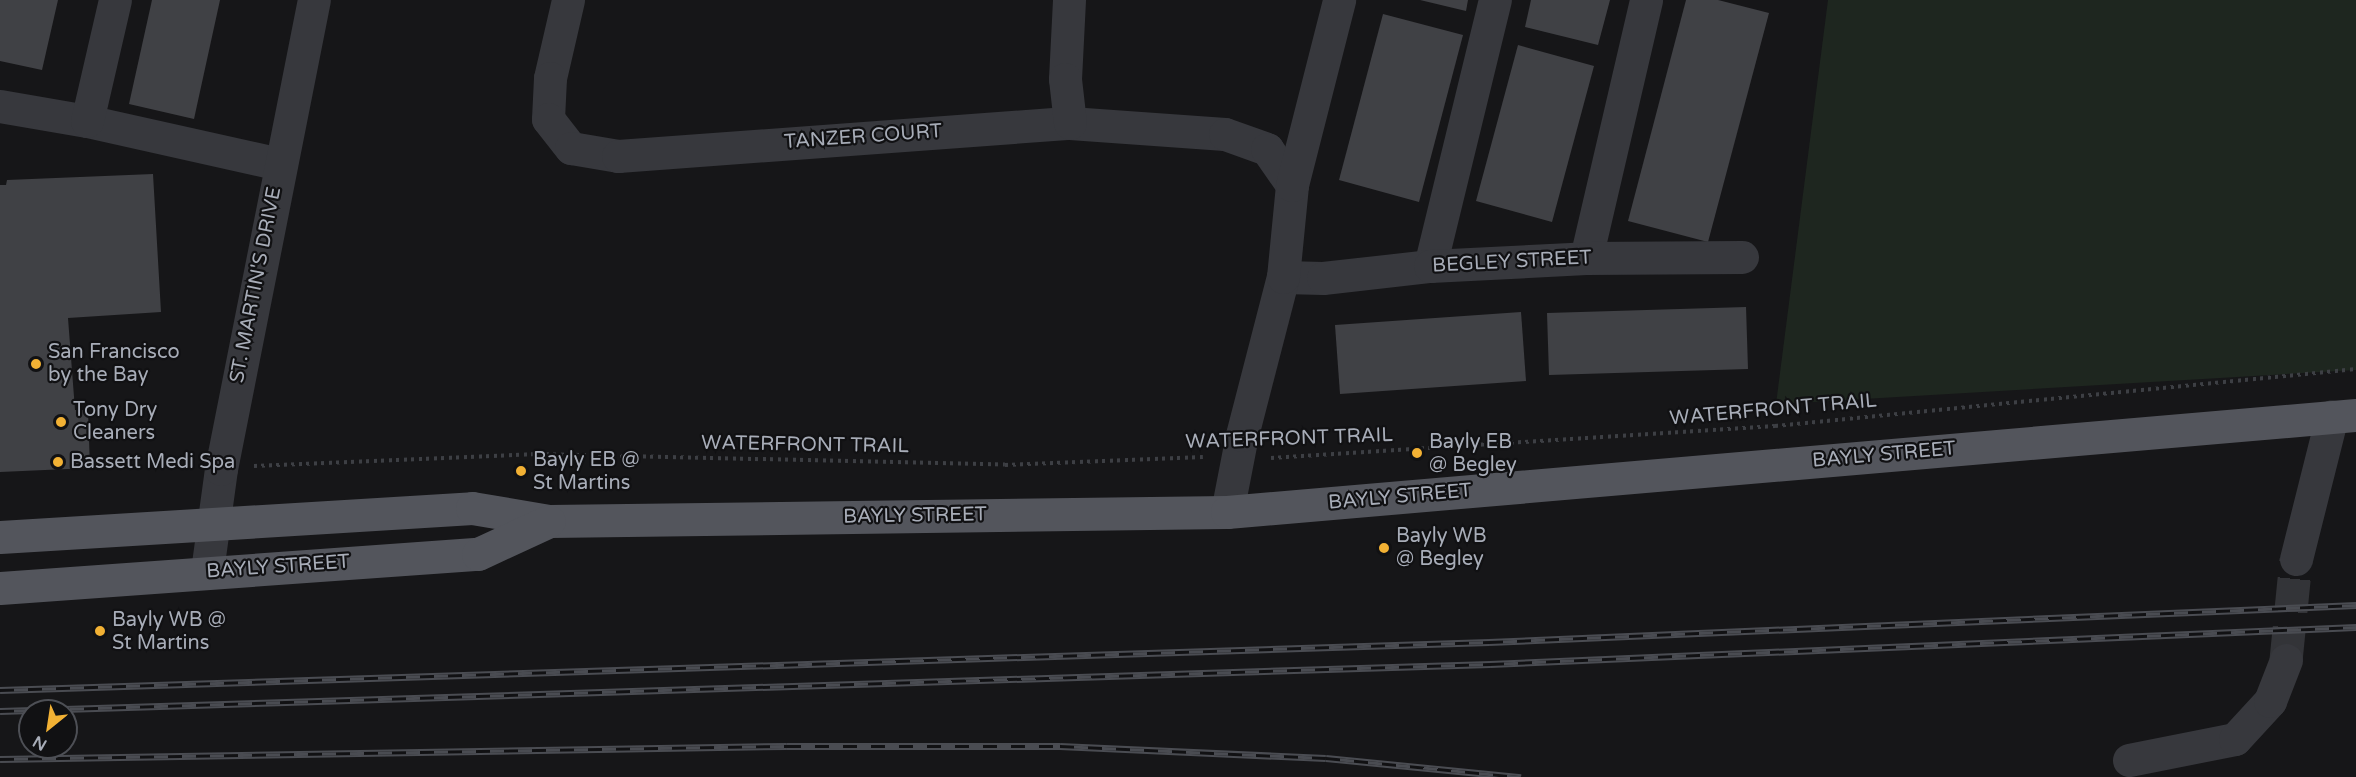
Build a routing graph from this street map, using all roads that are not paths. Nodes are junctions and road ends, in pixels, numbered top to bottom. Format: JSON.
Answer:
{"nodes":[{"id":1,"x":115,"y":0,"type":"edge"},
{"id":2,"x":314,"y":0,"type":"edge"},
{"id":3,"x":568,"y":0,"type":"edge"},
{"id":4,"x":1069,"y":0,"type":"edge"},
{"id":5,"x":1339,"y":0,"type":"edge"},
{"id":6,"x":1495,"y":0,"type":"edge"},
{"id":7,"x":1646,"y":0,"type":"edge"},
{"id":8,"x":0,"y":106,"type":"edge"},
{"id":9,"x":87,"y":121,"type":"junction"},
{"id":10,"x":1070,"y":123,"type":"junction"},
{"id":11,"x":279,"y":164,"type":"junction"},
{"id":12,"x":1292,"y":185,"type":"junction"},
{"id":13,"x":1742,"y":257,"type":"dead end"},
{"id":14,"x":1586,"y":258,"type":"junction"},
{"id":15,"x":1430,"y":266,"type":"junction"},
{"id":16,"x":1283,"y":278,"type":"junction"},
{"id":17,"x":2344,"y":416,"type":"edge"},
{"id":18,"x":1227,"y":512,"type":"junction"},
{"id":19,"x":549,"y":521,"type":"junction"},
{"id":20,"x":213,"y":525,"type":"junction"},
{"id":21,"x":0,"y":537,"type":"edge"},
{"id":22,"x":2296,"y":559,"type":"tunnel mouth"},
{"id":23,"x":207,"y":572,"type":"junction"},
{"id":24,"x":0,"y":588,"type":"edge"},
{"id":25,"x":2286,"y":660,"type":"tunnel mouth"},
{"id":26,"x":2129,"y":760,"type":"dead end"}],
"edges":[{"from":1,"to":9,"type":"street"},
{"from":2,"to":11,"type":"street","name":"ST. MARTIN'S DRIVE"},
{"from":3,"to":10,"type":"street","name":"TANZER COURT"},
{"from":4,"to":10,"type":"street"},
{"from":5,"to":12,"type":"street"},
{"from":6,"to":15,"type":"street"},
{"from":7,"to":14,"type":"street"},
{"from":8,"to":9,"type":"street"},
{"from":9,"to":11,"type":"street"},
{"from":10,"to":12,"type":"street","name":"TANZER COURT"},
{"from":11,"to":20,"type":"street","name":"ST. MARTIN'S DRIVE"},
{"from":12,"to":16,"type":"street"},
{"from":13,"to":14,"type":"street","name":"BEGLEY STREET"},
{"from":14,"to":15,"type":"street","name":"BEGLEY STREET"},
{"from":15,"to":16,"type":"street","name":"BEGLEY STREET"},
{"from":16,"to":18,"type":"street"},
{"from":17,"to":18,"type":"main road","name":"BAYLY STREET"},
{"from":17,"to":22,"type":"street"},
{"from":18,"to":19,"type":"main road","name":"BAYLY STREET"},
{"from":19,"to":20,"type":"main road","name":"BAYLY STREET"},
{"from":19,"to":23,"type":"main road","name":"BAYLY STREET"},
{"from":20,"to":21,"type":"main road","name":"BAYLY STREET"},
{"from":20,"to":23,"type":"street","name":"ST. MARTIN'S DRIVE"},
{"from":23,"to":24,"type":"main road","name":"BAYLY STREET"},
{"from":25,"to":26,"type":"street"}]}
